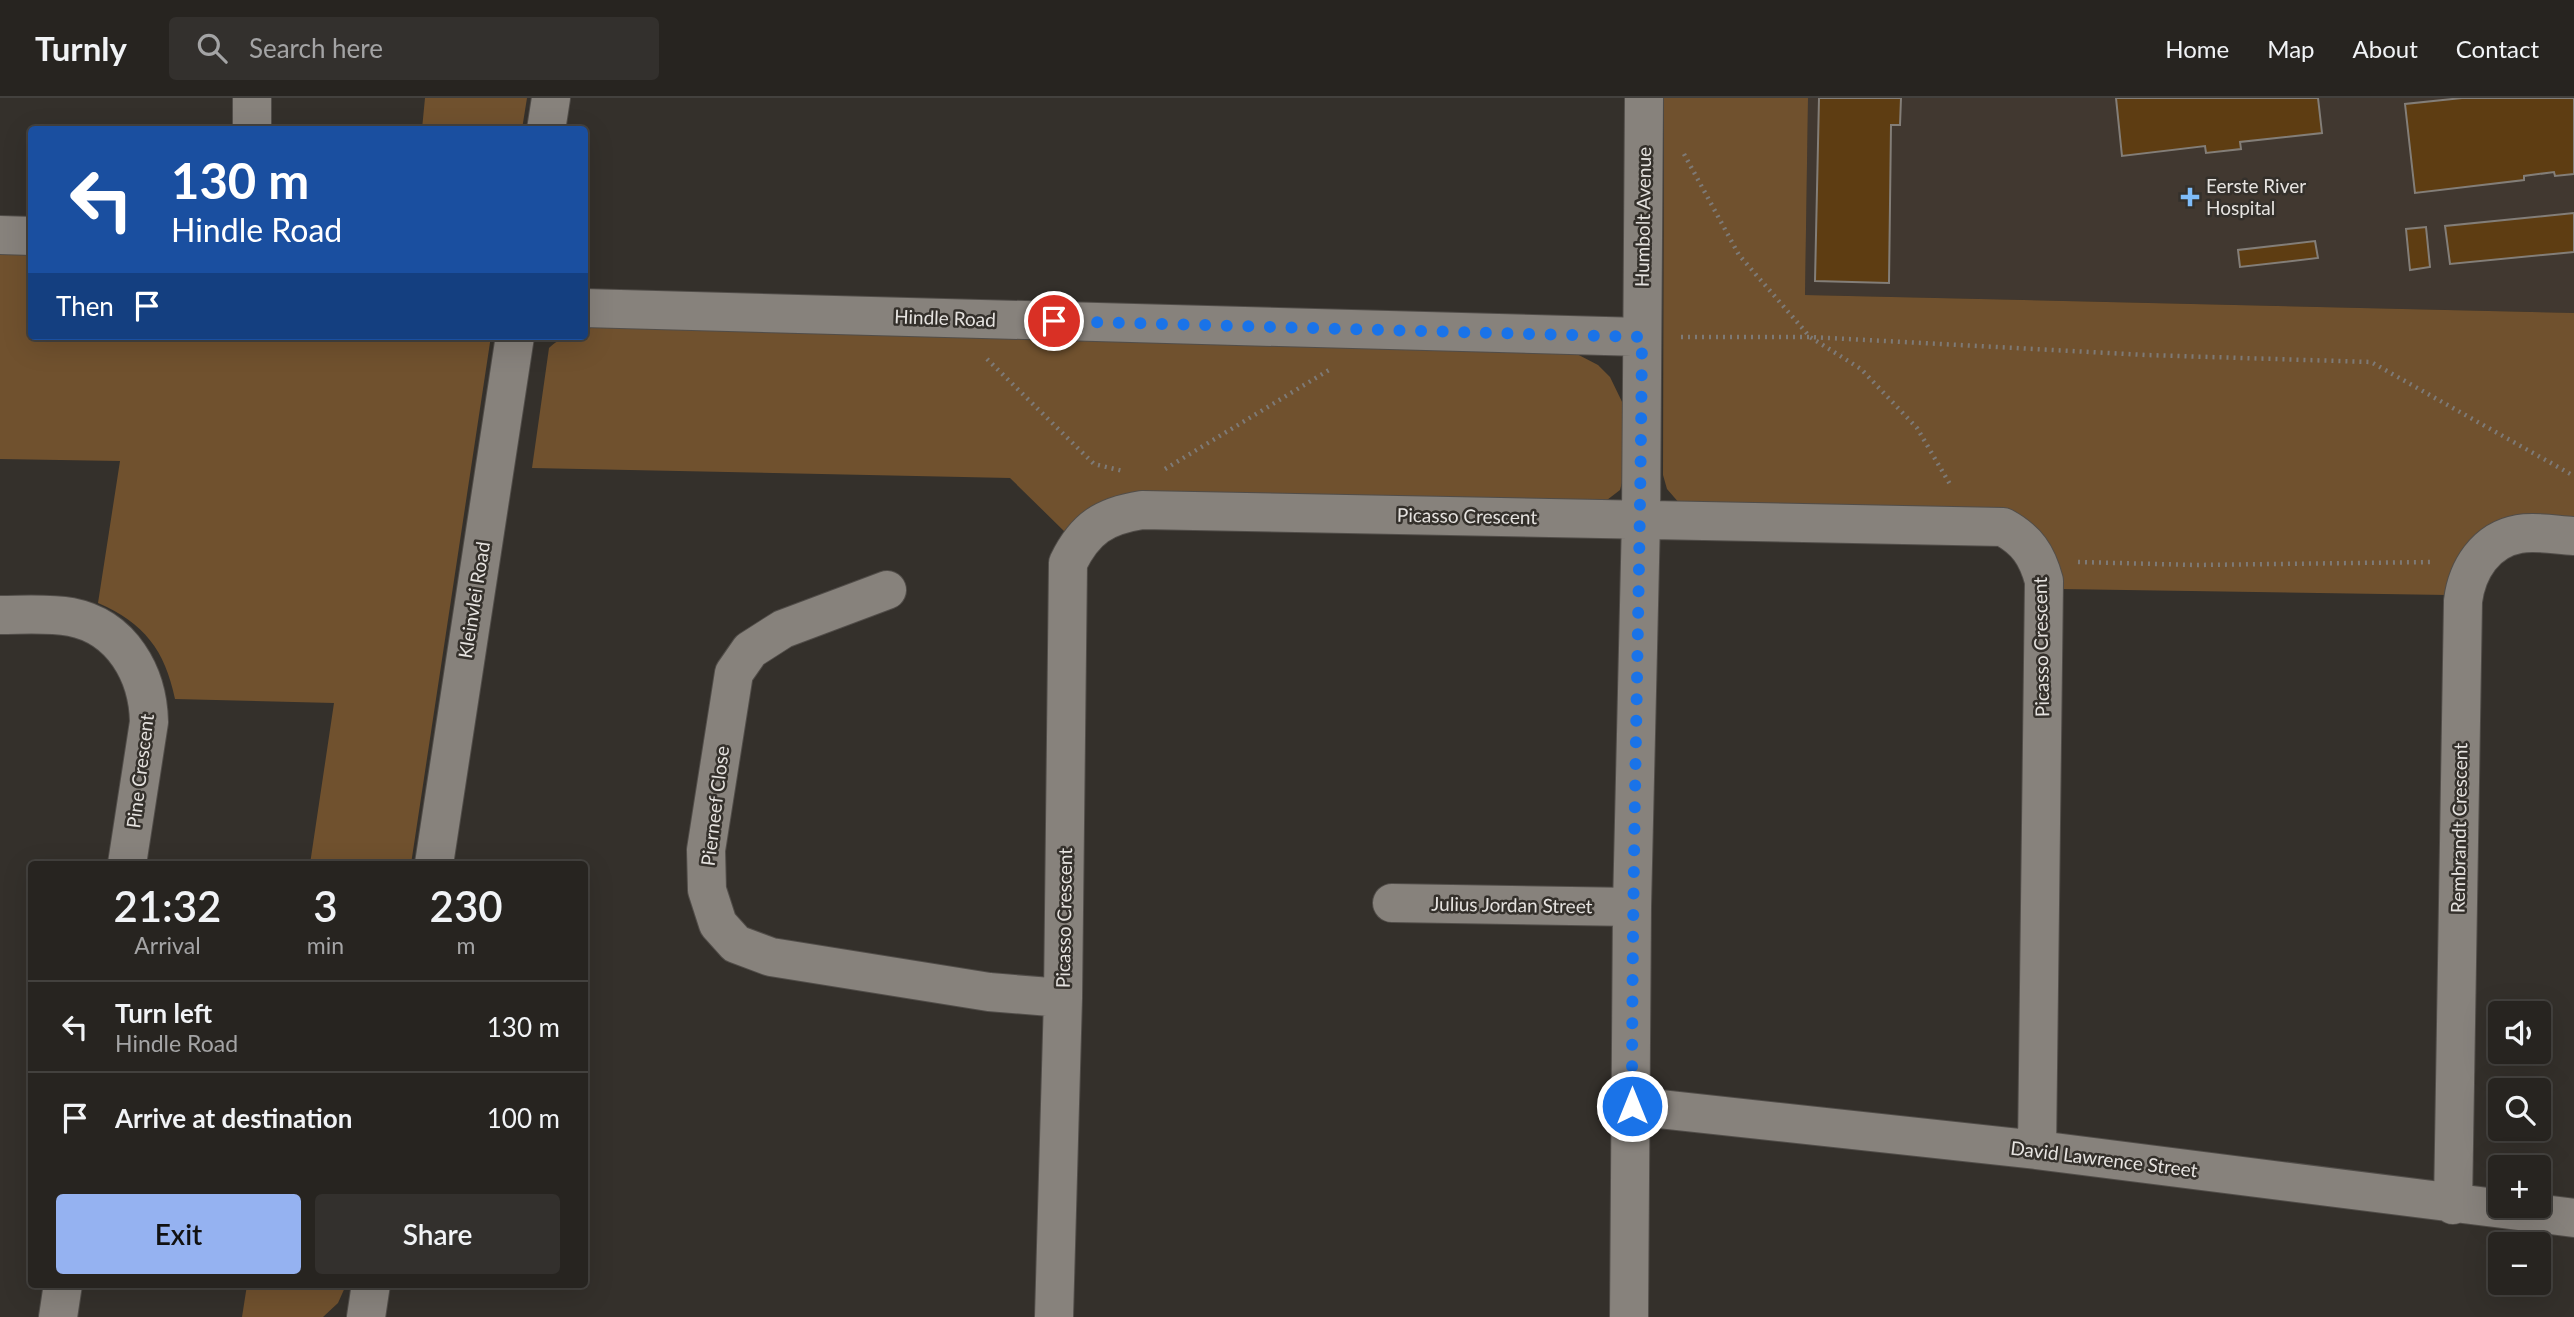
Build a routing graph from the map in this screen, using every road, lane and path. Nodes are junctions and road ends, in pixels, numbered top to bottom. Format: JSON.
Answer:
{"nodes":[{"id":1,"x":252,"y":98,"type":"edge"},
{"id":2,"x":551,"y":98,"type":"edge"},
{"id":3,"x":1644,"y":117,"type":"edge"},
{"id":4,"x":252,"y":126,"type":"edge"},
{"id":5,"x":547,"y":126,"type":"edge"},
{"id":6,"x":0,"y":235,"type":"edge"},
{"id":7,"x":28,"y":236,"type":"edge"},
{"id":8,"x":588,"y":308,"type":"edge"},
{"id":9,"x":946,"y":318,"type":"junction"},
{"id":10,"x":1642,"y":337,"type":"junction"},
{"id":11,"x":1810,"y":337,"type":"junction"},
{"id":12,"x":514,"y":340,"type":"edge"},
{"id":13,"x":1336,"y":366,"type":"dead end"},
{"id":14,"x":2574,"y":476,"type":"edge"},
{"id":15,"x":1953,"y":490,"type":"dead end"},
{"id":16,"x":1147,"y":494,"type":"junction"},
{"id":17,"x":1641,"y":519,"type":"junction"},
{"id":18,"x":2574,"y":536,"type":"edge"},
{"id":19,"x":2038,"y":562,"type":"junction"},
{"id":20,"x":2476,"y":562,"type":"junction"},
{"id":21,"x":887,"y":590,"type":"dead end"},
{"id":22,"x":0,"y":615,"type":"edge"},
{"id":23,"x":127,"y":861,"type":"edge"},
{"id":24,"x":434,"y":861,"type":"edge"},
{"id":25,"x":1392,"y":903,"type":"dead end"},
{"id":26,"x":1632,"y":907,"type":"junction"},
{"id":27,"x":1063,"y":998,"type":"junction"},
{"id":28,"x":1632,"y":1106,"type":"junction"},
{"id":29,"x":2037,"y":1150,"type":"junction"},
{"id":30,"x":2453,"y":1205,"type":"junction"},
{"id":31,"x":2574,"y":1218,"type":"edge"},
{"id":32,"x":62,"y":1288,"type":"edge"},
{"id":33,"x":370,"y":1288,"type":"edge"},
{"id":34,"x":58,"y":1317,"type":"edge"},
{"id":35,"x":366,"y":1317,"type":"edge"},
{"id":36,"x":1054,"y":1317,"type":"edge"},
{"id":37,"x":1629,"y":1317,"type":"edge"}],
"edges":[{"from":1,"to":4,"type":"street"},
{"from":2,"to":5,"type":"street"},
{"from":3,"to":10,"type":"street","name":"Humbolt Avenue"},
{"from":3,"to":11,"type":"path"},
{"from":6,"to":7,"type":"street"},
{"from":8,"to":9,"type":"street","name":"Hindle Road"},
{"from":9,"to":10,"type":"street","name":"Hindle Road"},
{"from":9,"to":16,"type":"path"},
{"from":10,"to":11,"type":"path"},
{"from":10,"to":17,"type":"street","name":"Humbolt Avenue"},
{"from":11,"to":14,"type":"path"},
{"from":11,"to":15,"type":"path"},
{"from":12,"to":24,"type":"street","name":"Kleinvlei Road"},
{"from":13,"to":16,"type":"path"},
{"from":16,"to":17,"type":"street","name":"Picasso Crescent"},
{"from":16,"to":27,"type":"street","name":"Picasso Crescent"},
{"from":17,"to":19,"type":"street","name":"Picasso Crescent"},
{"from":17,"to":26,"type":"street","name":"Humbolt Avenue"},
{"from":18,"to":20,"type":"street","name":"Rembrandt Crescent"},
{"from":19,"to":20,"type":"path"},
{"from":19,"to":29,"type":"street","name":"Picasso Crescent"},
{"from":20,"to":30,"type":"street","name":"Rembrandt Crescent"},
{"from":21,"to":27,"type":"street","name":"Pierneef Close"},
{"from":22,"to":23,"type":"street","name":"Pine Crescent"},
{"from":25,"to":26,"type":"street","name":"Julius Jordan Street"},
{"from":26,"to":28,"type":"street","name":"Humbolt Avenue"},
{"from":27,"to":36,"type":"street","name":"Picasso Crescent"},
{"from":28,"to":29,"type":"street","name":"David Lawrence Street"},
{"from":28,"to":37,"type":"street","name":"Humbolt Avenue"},
{"from":29,"to":30,"type":"street","name":"David Lawrence Street"},
{"from":30,"to":31,"type":"street","name":"David Lawrence Street"},
{"from":32,"to":34,"type":"street"},
{"from":33,"to":35,"type":"street"}]}
